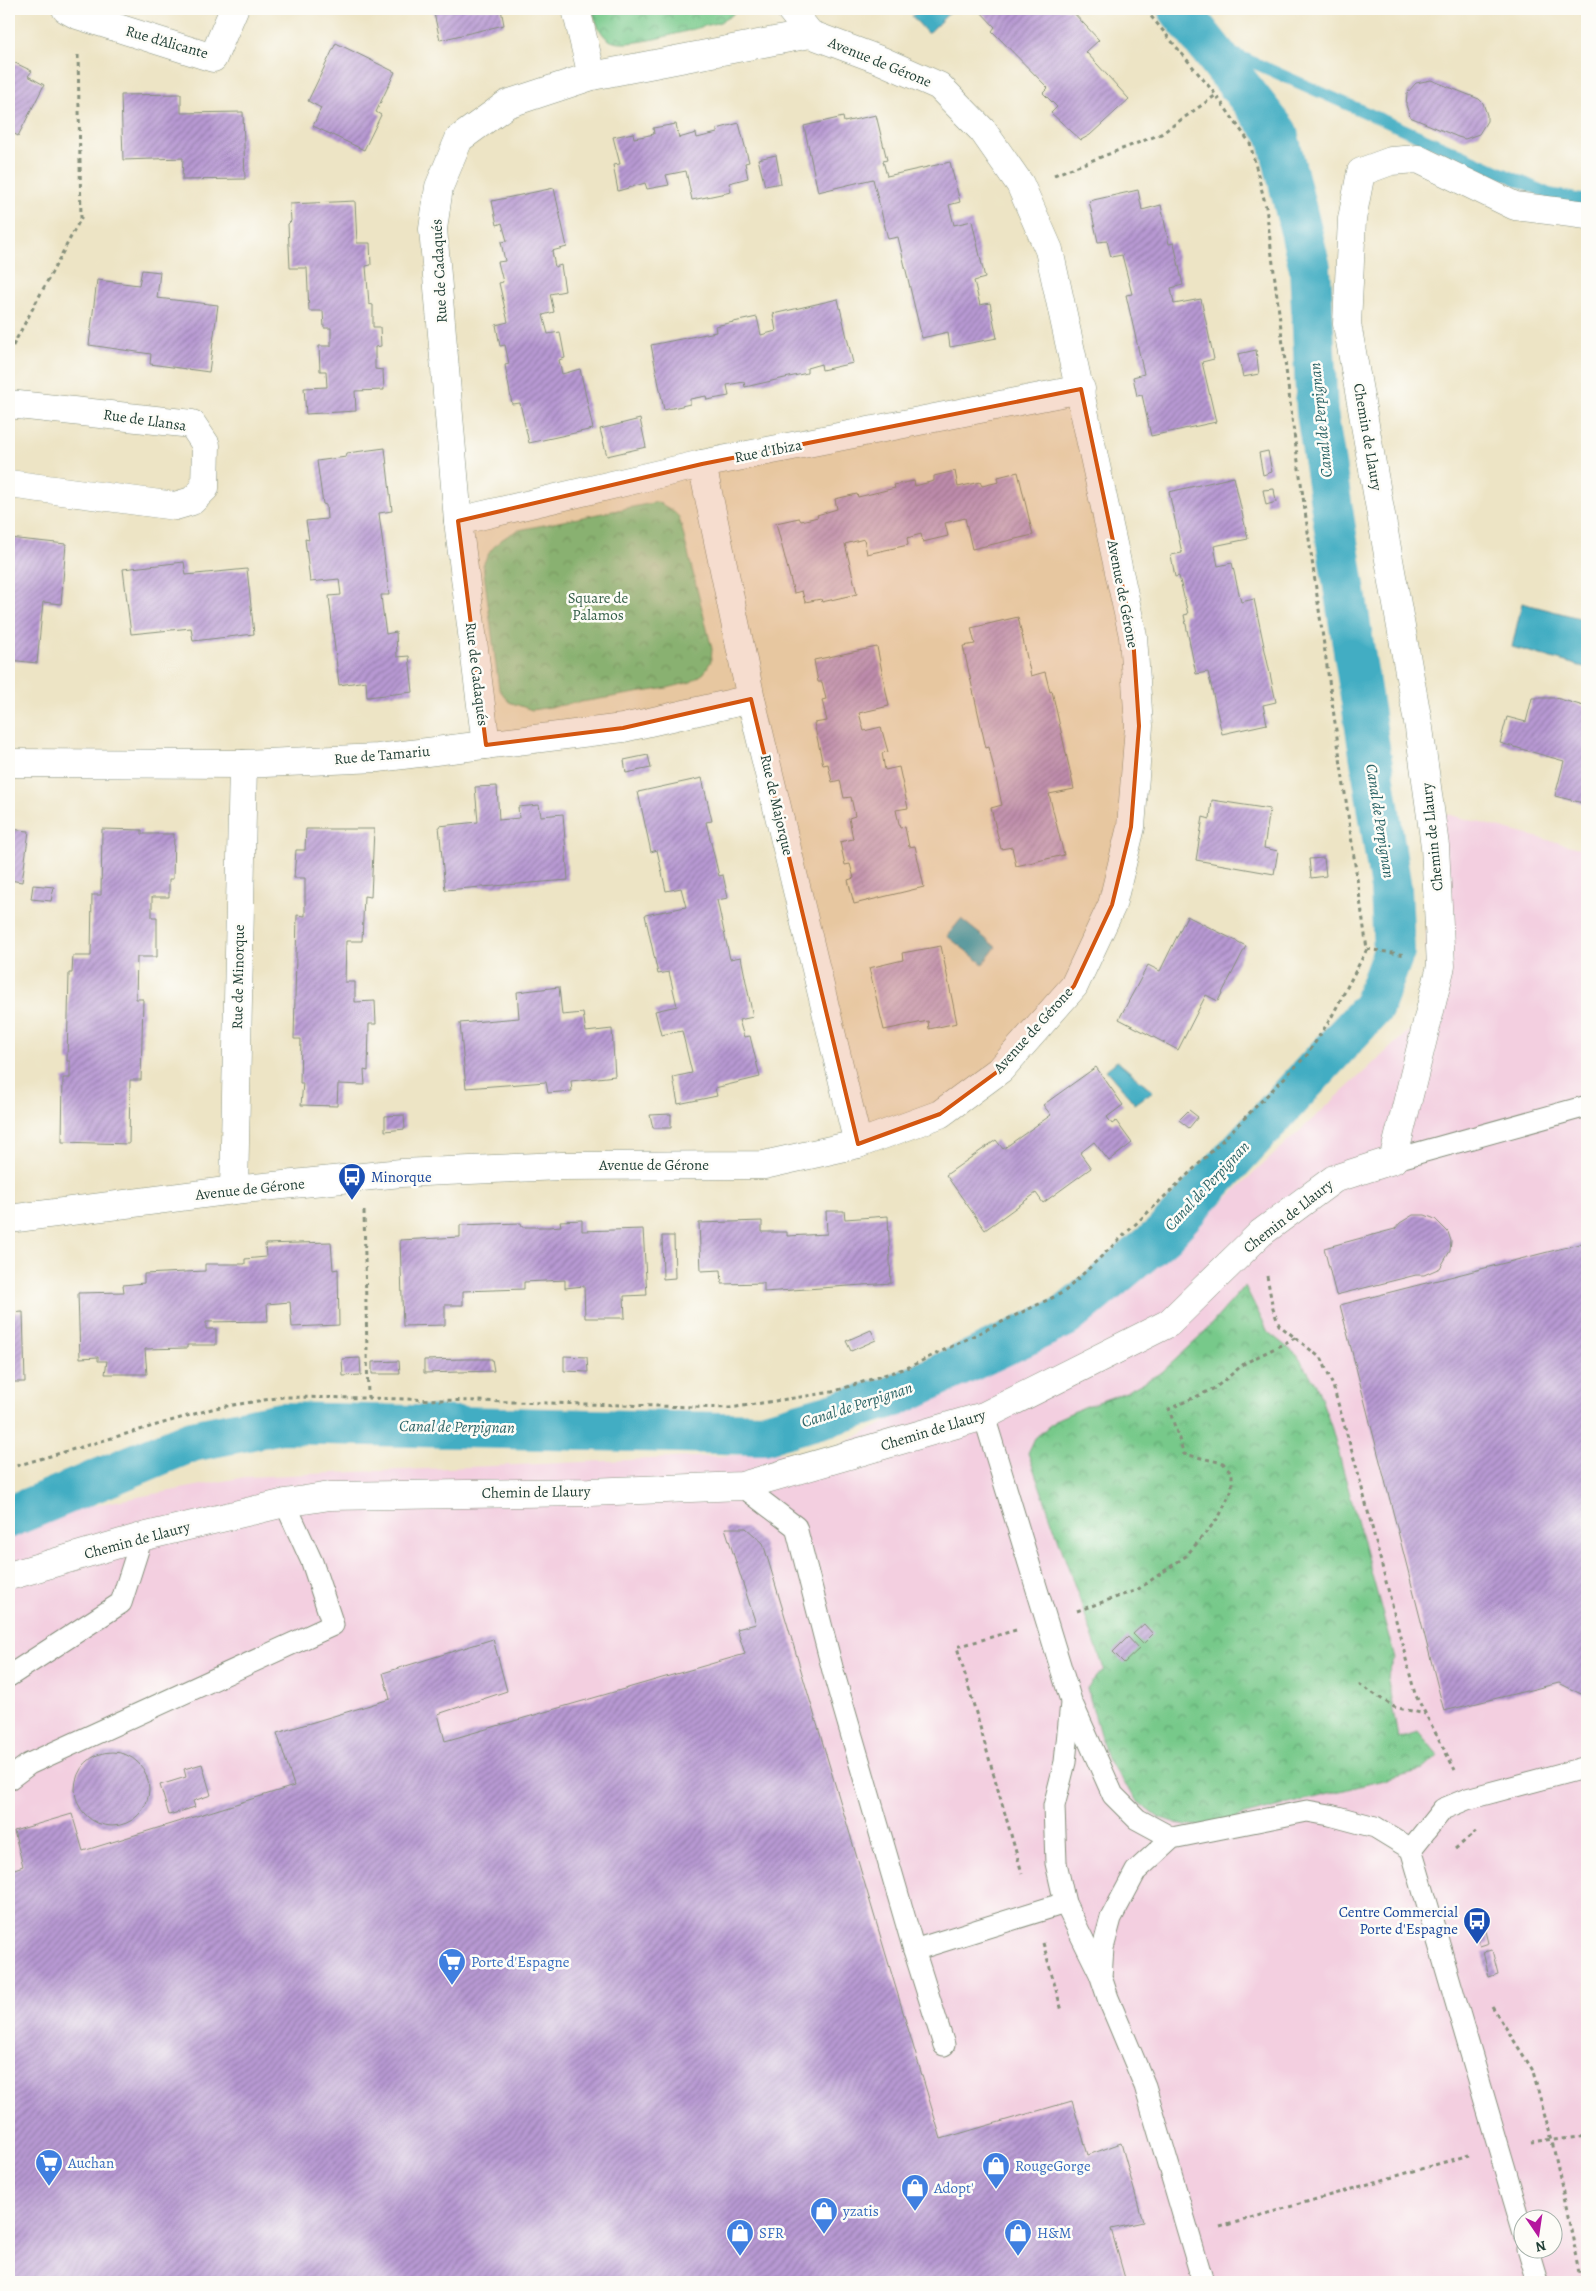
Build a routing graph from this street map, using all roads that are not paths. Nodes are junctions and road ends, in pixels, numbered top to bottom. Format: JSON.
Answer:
{"nodes":[{"id":1,"x":234,"y":9,"type":"edge"},
{"id":2,"x":576,"y":9,"type":"edge"},
{"id":3,"x":790,"y":9,"type":"edge"},
{"id":4,"x":74,"y":11,"type":"edge"},
{"id":5,"x":810,"y":34,"type":"junction"},
{"id":6,"x":592,"y":76,"type":"junction"},
{"id":7,"x":1587,"y":215,"type":"edge"},
{"id":8,"x":1080,"y":388,"type":"junction"},
{"id":9,"x":9,"y":404,"type":"edge"},
{"id":10,"x":702,"y":464,"type":"junction"},
{"id":11,"x":9,"y":484,"type":"edge"},
{"id":12,"x":458,"y":521,"type":"junction"},
{"id":13,"x":751,"y":699,"type":"junction"},
{"id":14,"x":486,"y":745,"type":"junction"},
{"id":15,"x":9,"y":763,"type":"edge"},
{"id":16,"x":244,"y":764,"type":"junction"},
{"id":17,"x":1587,"y":1106,"type":"edge"},
{"id":18,"x":858,"y":1144,"type":"junction"},
{"id":19,"x":1393,"y":1160,"type":"junction"},
{"id":20,"x":234,"y":1190,"type":"junction"},
{"id":21,"x":9,"y":1219,"type":"edge"},
{"id":22,"x":984,"y":1416,"type":"junction"},
{"id":23,"x":742,"y":1486,"type":"junction"},
{"id":24,"x":285,"y":1503,"type":"junction"},
{"id":25,"x":142,"y":1537,"type":"junction"},
{"id":26,"x":9,"y":1576,"type":"edge"},
{"id":27,"x":9,"y":1676,"type":"edge"},
{"id":28,"x":1071,"y":1701,"type":"junction"},
{"id":29,"x":1587,"y":1767,"type":"edge"},
{"id":30,"x":9,"y":1779,"type":"edge"},
{"id":31,"x":1172,"y":1838,"type":"junction"},
{"id":32,"x":1412,"y":1849,"type":"junction"},
{"id":33,"x":1065,"y":1903,"type":"junction"},
{"id":34,"x":914,"y":1950,"type":"junction"},
{"id":35,"x":1101,"y":1977,"type":"junction"},
{"id":36,"x":944,"y":2045,"type":"dead end"},
{"id":37,"x":1516,"y":2208,"type":"edge"},
{"id":38,"x":1531,"y":2258,"type":"edge"},
{"id":39,"x":1203,"y":2282,"type":"edge"},
{"id":40,"x":1538,"y":2282,"type":"edge"}],
"edges":[{"from":1,"to":4,"type":"street","name":"Rue d'Alicante"},
{"from":2,"to":6,"type":"street"},
{"from":3,"to":5,"type":"street","name":"Avenue de Gérone"},
{"from":5,"to":6,"type":"street","name":"Rue de Cadaqués"},
{"from":5,"to":8,"type":"street","name":"Avenue de Gérone"},
{"from":6,"to":12,"type":"street","name":"Rue de Cadaqués"},
{"from":7,"to":19,"type":"street","name":"Chemin de Llaury"},
{"from":8,"to":10,"type":"street","name":"Rue d'Ibiza"},
{"from":8,"to":18,"type":"street","name":"Avenue de Gérone"},
{"from":9,"to":11,"type":"street","name":"Rue de Llansa"},
{"from":10,"to":12,"type":"street","name":"Rue d'Ibiza"},
{"from":10,"to":13,"type":"street","name":"Rue de Majorque"},
{"from":12,"to":14,"type":"street","name":"Rue de Cadaqués"},
{"from":13,"to":14,"type":"street","name":"Rue de Tamariu"},
{"from":13,"to":18,"type":"street","name":"Rue de Majorque"},
{"from":14,"to":16,"type":"street","name":"Rue de Tamariu"},
{"from":15,"to":16,"type":"street","name":"Rue de Tamariu"},
{"from":16,"to":20,"type":"street","name":"Rue de Minorque"},
{"from":17,"to":19,"type":"lane"},
{"from":18,"to":20,"type":"street","name":"Avenue de Gérone"},
{"from":19,"to":22,"type":"street","name":"Chemin de Llaury"},
{"from":20,"to":21,"type":"street","name":"Avenue de Gérone"},
{"from":22,"to":23,"type":"street","name":"Chemin de Llaury"},
{"from":22,"to":28,"type":"lane"},
{"from":23,"to":24,"type":"street","name":"Chemin de Llaury"},
{"from":23,"to":34,"type":"lane"},
{"from":24,"to":25,"type":"street","name":"Chemin de Llaury"},
{"from":24,"to":30,"type":"lane"},
{"from":25,"to":26,"type":"street","name":"Chemin de Llaury"},
{"from":25,"to":27,"type":"lane"},
{"from":28,"to":31,"type":"lane"},
{"from":28,"to":33,"type":"lane"},
{"from":29,"to":32,"type":"lane"},
{"from":31,"to":32,"type":"lane"},
{"from":31,"to":35,"type":"lane"},
{"from":32,"to":37,"type":"lane"},
{"from":33,"to":34,"type":"lane"},
{"from":33,"to":35,"type":"lane"},
{"from":34,"to":36,"type":"lane"},
{"from":35,"to":39,"type":"lane"},
{"from":38,"to":40,"type":"lane"}]}
